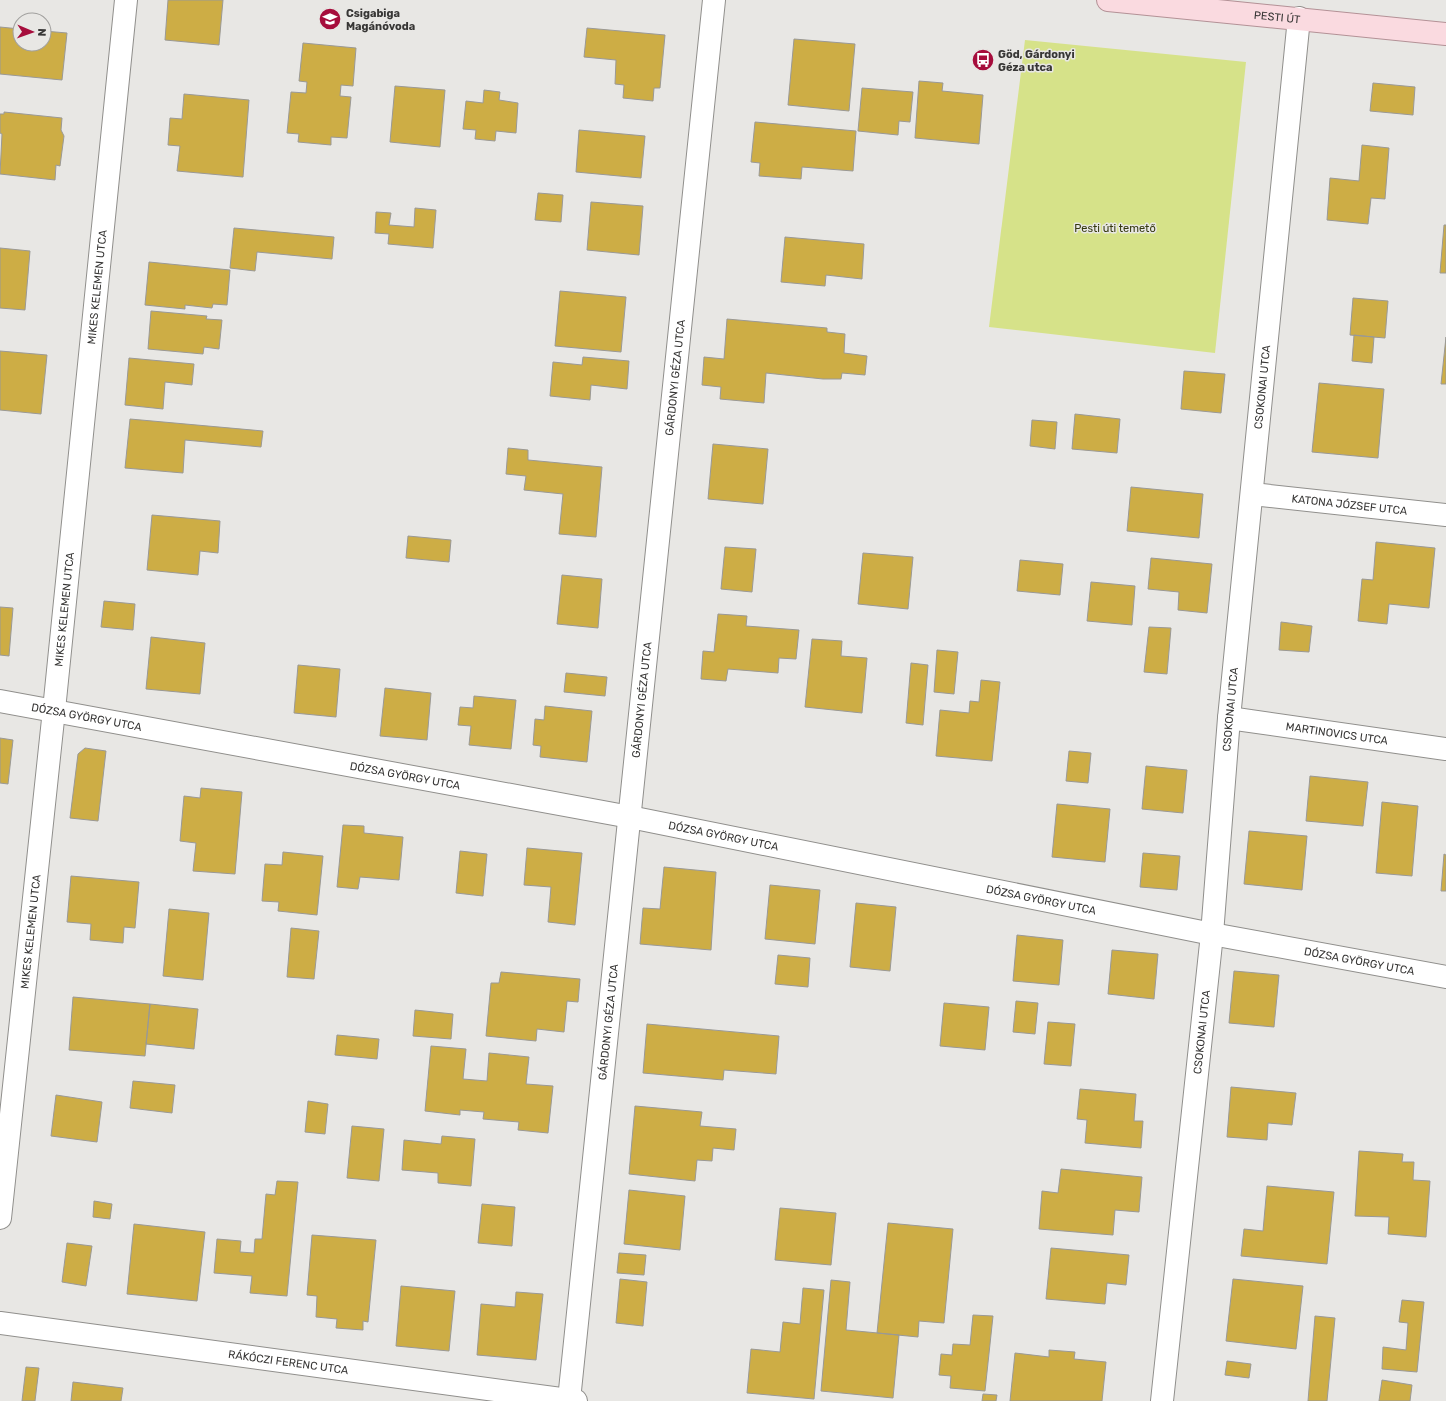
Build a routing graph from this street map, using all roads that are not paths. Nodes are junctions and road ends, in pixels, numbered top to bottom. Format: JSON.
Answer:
{"nodes":[{"id":1,"x":126,"y":0,"type":"edge"},
{"id":2,"x":714,"y":0,"type":"edge"},
{"id":3,"x":1108,"y":0,"type":"edge"},
{"id":4,"x":1299,"y":18,"type":"junction"},
{"id":5,"x":1446,"y":34,"type":"edge"},
{"id":6,"x":1252,"y":494,"type":"junction"},
{"id":7,"x":1446,"y":515,"type":"edge"},
{"id":8,"x":0,"y":701,"type":"edge"},
{"id":9,"x":54,"y":710,"type":"junction"},
{"id":10,"x":1229,"y":718,"type":"junction"},
{"id":11,"x":1446,"y":749,"type":"edge"},
{"id":12,"x":630,"y":817,"type":"junction"},
{"id":13,"x":1212,"y":934,"type":"junction"},
{"id":14,"x":1446,"y":977,"type":"edge"},
{"id":15,"x":0,"y":1218,"type":"edge"},
{"id":16,"x":0,"y":1323,"type":"edge"},
{"id":17,"x":572,"y":1400,"type":"edge"},
{"id":18,"x":1162,"y":1401,"type":"edge"}],
"edges":[{"from":1,"to":9,"type":"street","name":"MIKES KELEMEN UTCA"},
{"from":2,"to":12,"type":"street","name":"GÁRDONYI GÉZA UTCA"},
{"from":3,"to":4,"type":"main road","name":"PESTI ÚT"},
{"from":4,"to":5,"type":"main road","name":"PESTI ÚT"},
{"from":4,"to":6,"type":"street","name":"CSOKONAI UTCA"},
{"from":6,"to":7,"type":"street","name":"KATONA JÓZSEF UTCA"},
{"from":6,"to":10,"type":"street","name":"CSOKONAI UTCA"},
{"from":8,"to":9,"type":"street","name":"DÓZSA GYÖRGY UTCA"},
{"from":9,"to":12,"type":"street","name":"DÓZSA GYÖRGY UTCA"},
{"from":9,"to":15,"type":"street","name":"MIKES KELEMEN UTCA"},
{"from":10,"to":11,"type":"street","name":"MARTINOVICS UTCA"},
{"from":10,"to":13,"type":"street","name":"CSOKONAI UTCA"},
{"from":12,"to":13,"type":"street","name":"DÓZSA GYÖRGY UTCA"},
{"from":12,"to":17,"type":"street","name":"GÁRDONYI GÉZA UTCA"},
{"from":13,"to":14,"type":"street","name":"DÓZSA GYÖRGY UTCA"},
{"from":13,"to":18,"type":"street","name":"CSOKONAI UTCA"},
{"from":16,"to":17,"type":"street","name":"RÁKÓCZI FERENC UTCA"}]}
